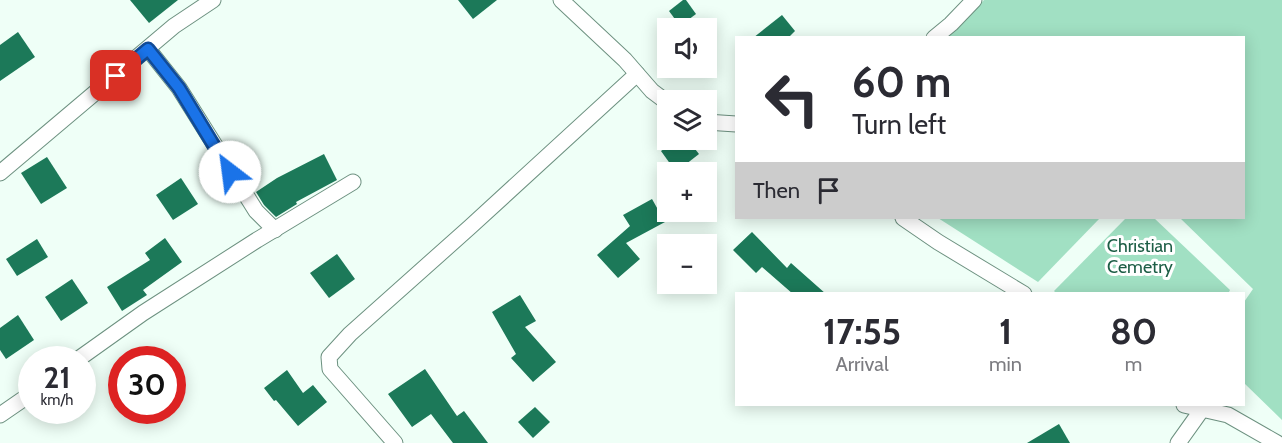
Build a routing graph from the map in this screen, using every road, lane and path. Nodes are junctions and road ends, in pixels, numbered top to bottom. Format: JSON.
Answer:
{"nodes":[{"id":1,"x":213,"y":0,"type":"edge"},
{"id":2,"x":561,"y":0,"type":"edge"},
{"id":3,"x":974,"y":0,"type":"edge"},
{"id":4,"x":936,"y":36,"type":"edge"},
{"id":5,"x":148,"y":49,"type":"junction"},
{"id":6,"x":637,"y":74,"type":"junction"},
{"id":7,"x":657,"y":95,"type":"edge"},
{"id":8,"x":717,"y":123,"type":"edge"},
{"id":9,"x":735,"y":124,"type":"edge"},
{"id":10,"x":0,"y":173,"type":"edge"},
{"id":11,"x":353,"y":182,"type":"dead end"},
{"id":12,"x":904,"y":219,"type":"edge"},
{"id":13,"x":275,"y":230,"type":"junction"},
{"id":14,"x":1021,"y":292,"type":"edge"},
{"id":15,"x":96,"y":346,"type":"edge"},
{"id":16,"x":18,"y":403,"type":"edge"},
{"id":17,"x":1190,"y":406,"type":"edge"},
{"id":18,"x":1203,"y":408,"type":"junction"},
{"id":19,"x":0,"y":415,"type":"edge"},
{"id":20,"x":395,"y":443,"type":"edge"},
{"id":21,"x":1178,"y":443,"type":"edge"},
{"id":22,"x":1277,"y":443,"type":"edge"}],
"edges":[{"from":1,"to":5,"type":"street"},
{"from":2,"to":6,"type":"street"},
{"from":3,"to":4,"type":"street"},
{"from":5,"to":10,"type":"street"},
{"from":5,"to":13,"type":"street"},
{"from":6,"to":7,"type":"street"},
{"from":6,"to":20,"type":"street"},
{"from":8,"to":9,"type":"street"},
{"from":11,"to":13,"type":"street"},
{"from":12,"to":14,"type":"street"},
{"from":13,"to":15,"type":"street"},
{"from":16,"to":19,"type":"street"},
{"from":17,"to":18,"type":"street"},
{"from":18,"to":21,"type":"street"},
{"from":18,"to":22,"type":"street"}]}
